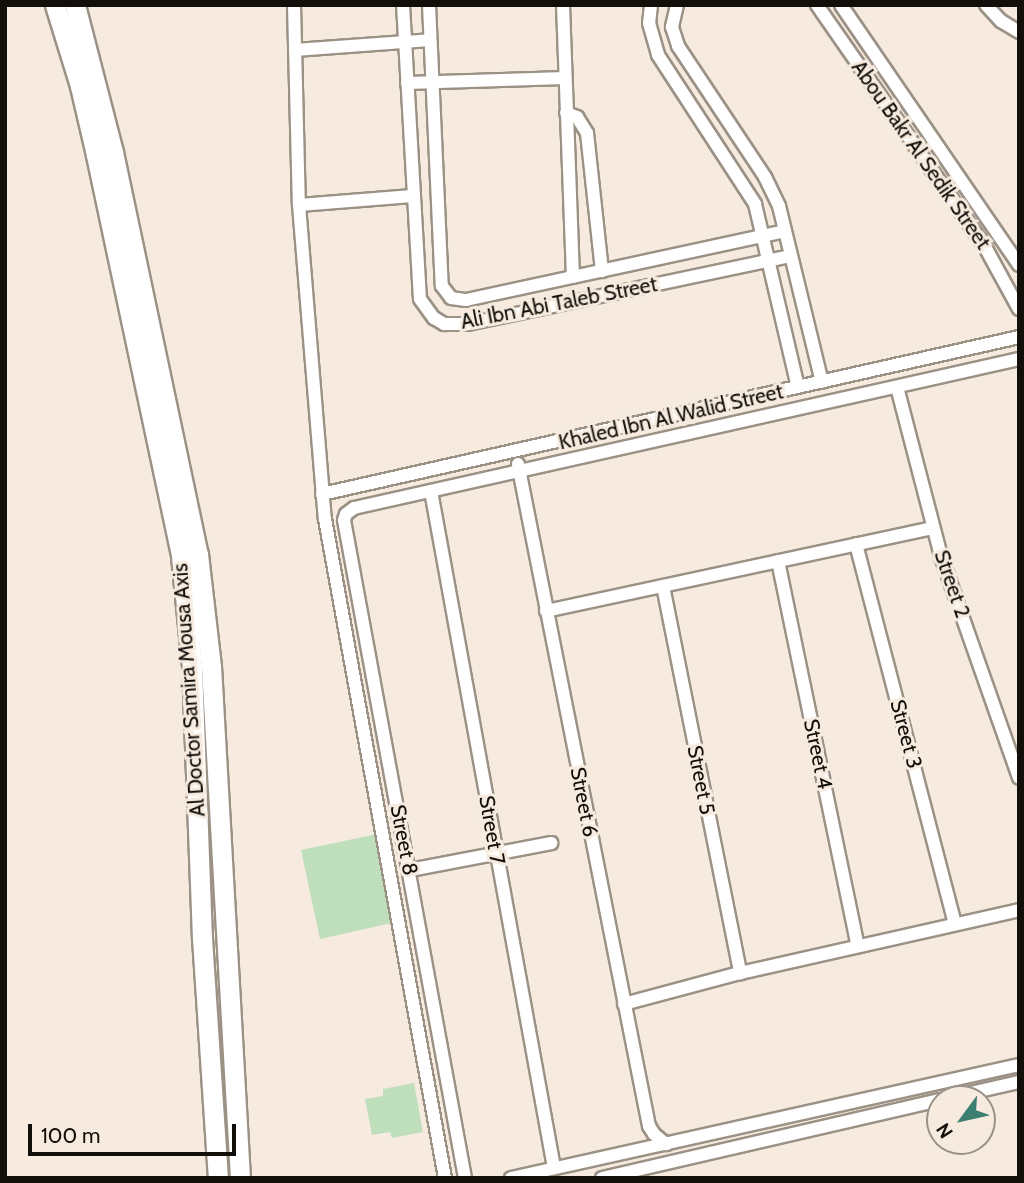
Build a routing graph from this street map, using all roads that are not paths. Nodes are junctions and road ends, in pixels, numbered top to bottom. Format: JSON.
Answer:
{"nodes":[{"id":1,"x":55,"y":5,"type":"edge"},
{"id":2,"x":75,"y":5,"type":"edge"},
{"id":3,"x":294,"y":5,"type":"edge"},
{"id":4,"x":403,"y":5,"type":"edge"},
{"id":5,"x":429,"y":5,"type":"edge"},
{"id":6,"x":563,"y":5,"type":"edge"},
{"id":7,"x":651,"y":5,"type":"edge"},
{"id":8,"x":677,"y":5,"type":"edge"},
{"id":9,"x":817,"y":5,"type":"edge"},
{"id":10,"x":841,"y":5,"type":"edge"},
{"id":11,"x":986,"y":5,"type":"edge"},
{"id":12,"x":1019,"y":32,"type":"edge"},
{"id":13,"x":430,"y":40,"type":"junction"},
{"id":14,"x":405,"y":41,"type":"junction"},
{"id":15,"x":295,"y":50,"type":"junction"},
{"id":16,"x":565,"y":78,"type":"junction"},
{"id":17,"x":432,"y":82,"type":"junction"},
{"id":18,"x":407,"y":83,"type":"junction"},
{"id":19,"x":566,"y":113,"type":"junction"},
{"id":20,"x":414,"y":196,"type":"junction"},
{"id":21,"x":299,"y":205,"type":"junction"},
{"id":22,"x":785,"y":231,"type":"junction"},
{"id":23,"x":764,"y":235,"type":"junction"},
{"id":24,"x":792,"y":256,"type":"junction"},
{"id":25,"x":769,"y":260,"type":"junction"},
{"id":26,"x":1019,"y":265,"type":"edge"},
{"id":27,"x":624,"y":266,"type":"junction"},
{"id":28,"x":602,"y":271,"type":"junction"},
{"id":29,"x":573,"y":277,"type":"junction"},
{"id":30,"x":628,"y":289,"type":"junction"},
{"id":31,"x":1019,"y":309,"type":"edge"},
{"id":32,"x":1019,"y":337,"type":"edge"},
{"id":33,"x":1019,"y":359,"type":"edge"},
{"id":34,"x":822,"y":382,"type":"junction"},
{"id":35,"x":798,"y":387,"type":"junction"},
{"id":36,"x":897,"y":387,"type":"junction"},
{"id":37,"x":516,"y":453,"type":"junction"},
{"id":38,"x":520,"y":471,"type":"junction"},
{"id":39,"x":431,"y":491,"type":"junction"},
{"id":40,"x":322,"y":494,"type":"junction"},
{"id":41,"x":355,"y":508,"type":"joint"},
{"id":42,"x":933,"y":528,"type":"junction"},
{"id":43,"x":856,"y":544,"type":"junction"},
{"id":44,"x":778,"y":561,"type":"junction"},
{"id":45,"x":663,"y":586,"type":"junction"},
{"id":46,"x":546,"y":611,"type":"junction"},
{"id":47,"x":1019,"y":778,"type":"edge"},
{"id":48,"x":551,"y":843,"type":"dead end"},
{"id":49,"x":497,"y":854,"type":"junction"},
{"id":50,"x":410,"y":870,"type":"junction"},
{"id":51,"x":1019,"y":910,"type":"edge"},
{"id":52,"x":955,"y":924,"type":"junction"},
{"id":53,"x":859,"y":946,"type":"junction"},
{"id":54,"x":740,"y":973,"type":"junction"},
{"id":55,"x":624,"y":1004,"type":"junction"},
{"id":56,"x":1019,"y":1065,"type":"edge"},
{"id":57,"x":1019,"y":1082,"type":"edge"},
{"id":58,"x":996,"y":1087,"type":"edge"},
{"id":59,"x":926,"y":1103,"type":"edge"},
{"id":60,"x":660,"y":1145,"type":"junction"},
{"id":61,"x":658,"y":1164,"type":"junction"},
{"id":62,"x":554,"y":1168,"type":"junction"},
{"id":63,"x":218,"y":1178,"type":"edge"},
{"id":64,"x":240,"y":1178,"type":"edge"},
{"id":65,"x":445,"y":1178,"type":"edge"},
{"id":66,"x":465,"y":1178,"type":"edge"},
{"id":67,"x":511,"y":1178,"type":"edge"},
{"id":68,"x":602,"y":1178,"type":"edge"}],
"edges":[{"from":1,"to":63,"type":"main road","name":"Al Doctor Samira Mousa Axis"},
{"from":2,"to":64,"type":"main road","name":"Al Doctor Samira Mousa Axis"},
{"from":3,"to":15,"type":"street"},
{"from":4,"to":14,"type":"street","name":"Ali Ibn Abi Taleb Street"},
{"from":5,"to":13,"type":"street","name":"Ali Ibn Abi Taleb Street"},
{"from":6,"to":16,"type":"street"},
{"from":7,"to":23,"type":"street"},
{"from":8,"to":22,"type":"street"},
{"from":9,"to":31,"type":"street","name":"Abou Bakr Al Sedik Street"},
{"from":10,"to":26,"type":"street","name":"Abou Bakr Al Sedik Street"},
{"from":11,"to":12,"type":"street"},
{"from":13,"to":14,"type":"street"},
{"from":13,"to":17,"type":"street","name":"Ali Ibn Abi Taleb Street"},
{"from":14,"to":15,"type":"street"},
{"from":14,"to":18,"type":"street","name":"Ali Ibn Abi Taleb Street"},
{"from":15,"to":21,"type":"street"},
{"from":16,"to":17,"type":"street"},
{"from":16,"to":19,"type":"street"},
{"from":17,"to":18,"type":"street"},
{"from":17,"to":29,"type":"street","name":"Ali Ibn Abi Taleb Street"},
{"from":18,"to":20,"type":"street","name":"Ali Ibn Abi Taleb Street"},
{"from":19,"to":28,"type":"street"},
{"from":19,"to":29,"type":"street"},
{"from":20,"to":21,"type":"street"},
{"from":20,"to":30,"type":"street","name":"Ali Ibn Abi Taleb Street"},
{"from":21,"to":40,"type":"street"},
{"from":22,"to":23,"type":"street","name":"Ali Ibn Abi Taleb Street"},
{"from":22,"to":24,"type":"street"},
{"from":23,"to":25,"type":"street"},
{"from":23,"to":27,"type":"street","name":"Ali Ibn Abi Taleb Street"},
{"from":24,"to":25,"type":"street","name":"Ali Ibn Abi Taleb Street"},
{"from":24,"to":34,"type":"street"},
{"from":25,"to":30,"type":"street","name":"Ali Ibn Abi Taleb Street"},
{"from":25,"to":35,"type":"street"},
{"from":27,"to":28,"type":"street","name":"Ali Ibn Abi Taleb Street"},
{"from":27,"to":30,"type":"street"},
{"from":28,"to":29,"type":"street","name":"Ali Ibn Abi Taleb Street"},
{"from":32,"to":34,"type":"street","name":"Khaled Ibn Al Walid Street"},
{"from":33,"to":36,"type":"street","name":"Khaled Ibn Al Walid Street"},
{"from":34,"to":35,"type":"street","name":"Khaled Ibn Al Walid Street"},
{"from":35,"to":37,"type":"street","name":"Khaled Ibn Al Walid Street"},
{"from":36,"to":38,"type":"street","name":"Khaled Ibn Al Walid Street"},
{"from":36,"to":42,"type":"street","name":"Street 2"},
{"from":37,"to":38,"type":"street","name":"Street 6"},
{"from":37,"to":40,"type":"street","name":"Khaled Ibn Al Walid Street"},
{"from":38,"to":39,"type":"street","name":"Khaled Ibn Al Walid Street"},
{"from":38,"to":46,"type":"street","name":"Street 6"},
{"from":39,"to":41,"type":"street","name":"Khaled Ibn Al Walid Street"},
{"from":39,"to":49,"type":"street","name":"Street 7"},
{"from":40,"to":65,"type":"street"},
{"from":41,"to":50,"type":"street","name":"Street 8"},
{"from":42,"to":43,"type":"street"},
{"from":42,"to":47,"type":"street","name":"Street 2"},
{"from":43,"to":44,"type":"street"},
{"from":43,"to":52,"type":"street","name":"Street 3"},
{"from":44,"to":45,"type":"street"},
{"from":44,"to":53,"type":"street","name":"Street 4"},
{"from":45,"to":46,"type":"street"},
{"from":45,"to":54,"type":"street","name":"Street 5"},
{"from":46,"to":55,"type":"street","name":"Street 6"},
{"from":48,"to":49,"type":"street"},
{"from":49,"to":50,"type":"street"},
{"from":49,"to":62,"type":"street","name":"Street 7"},
{"from":50,"to":66,"type":"street","name":"Street 8"},
{"from":51,"to":52,"type":"street"},
{"from":52,"to":53,"type":"street"},
{"from":53,"to":54,"type":"street"},
{"from":54,"to":55,"type":"street"},
{"from":55,"to":60,"type":"street","name":"Street 6"},
{"from":56,"to":60,"type":"street"},
{"from":57,"to":58,"type":"street"},
{"from":59,"to":61,"type":"street"},
{"from":60,"to":61,"type":"street"},
{"from":60,"to":62,"type":"street"},
{"from":61,"to":68,"type":"street"},
{"from":62,"to":67,"type":"street"}]}
